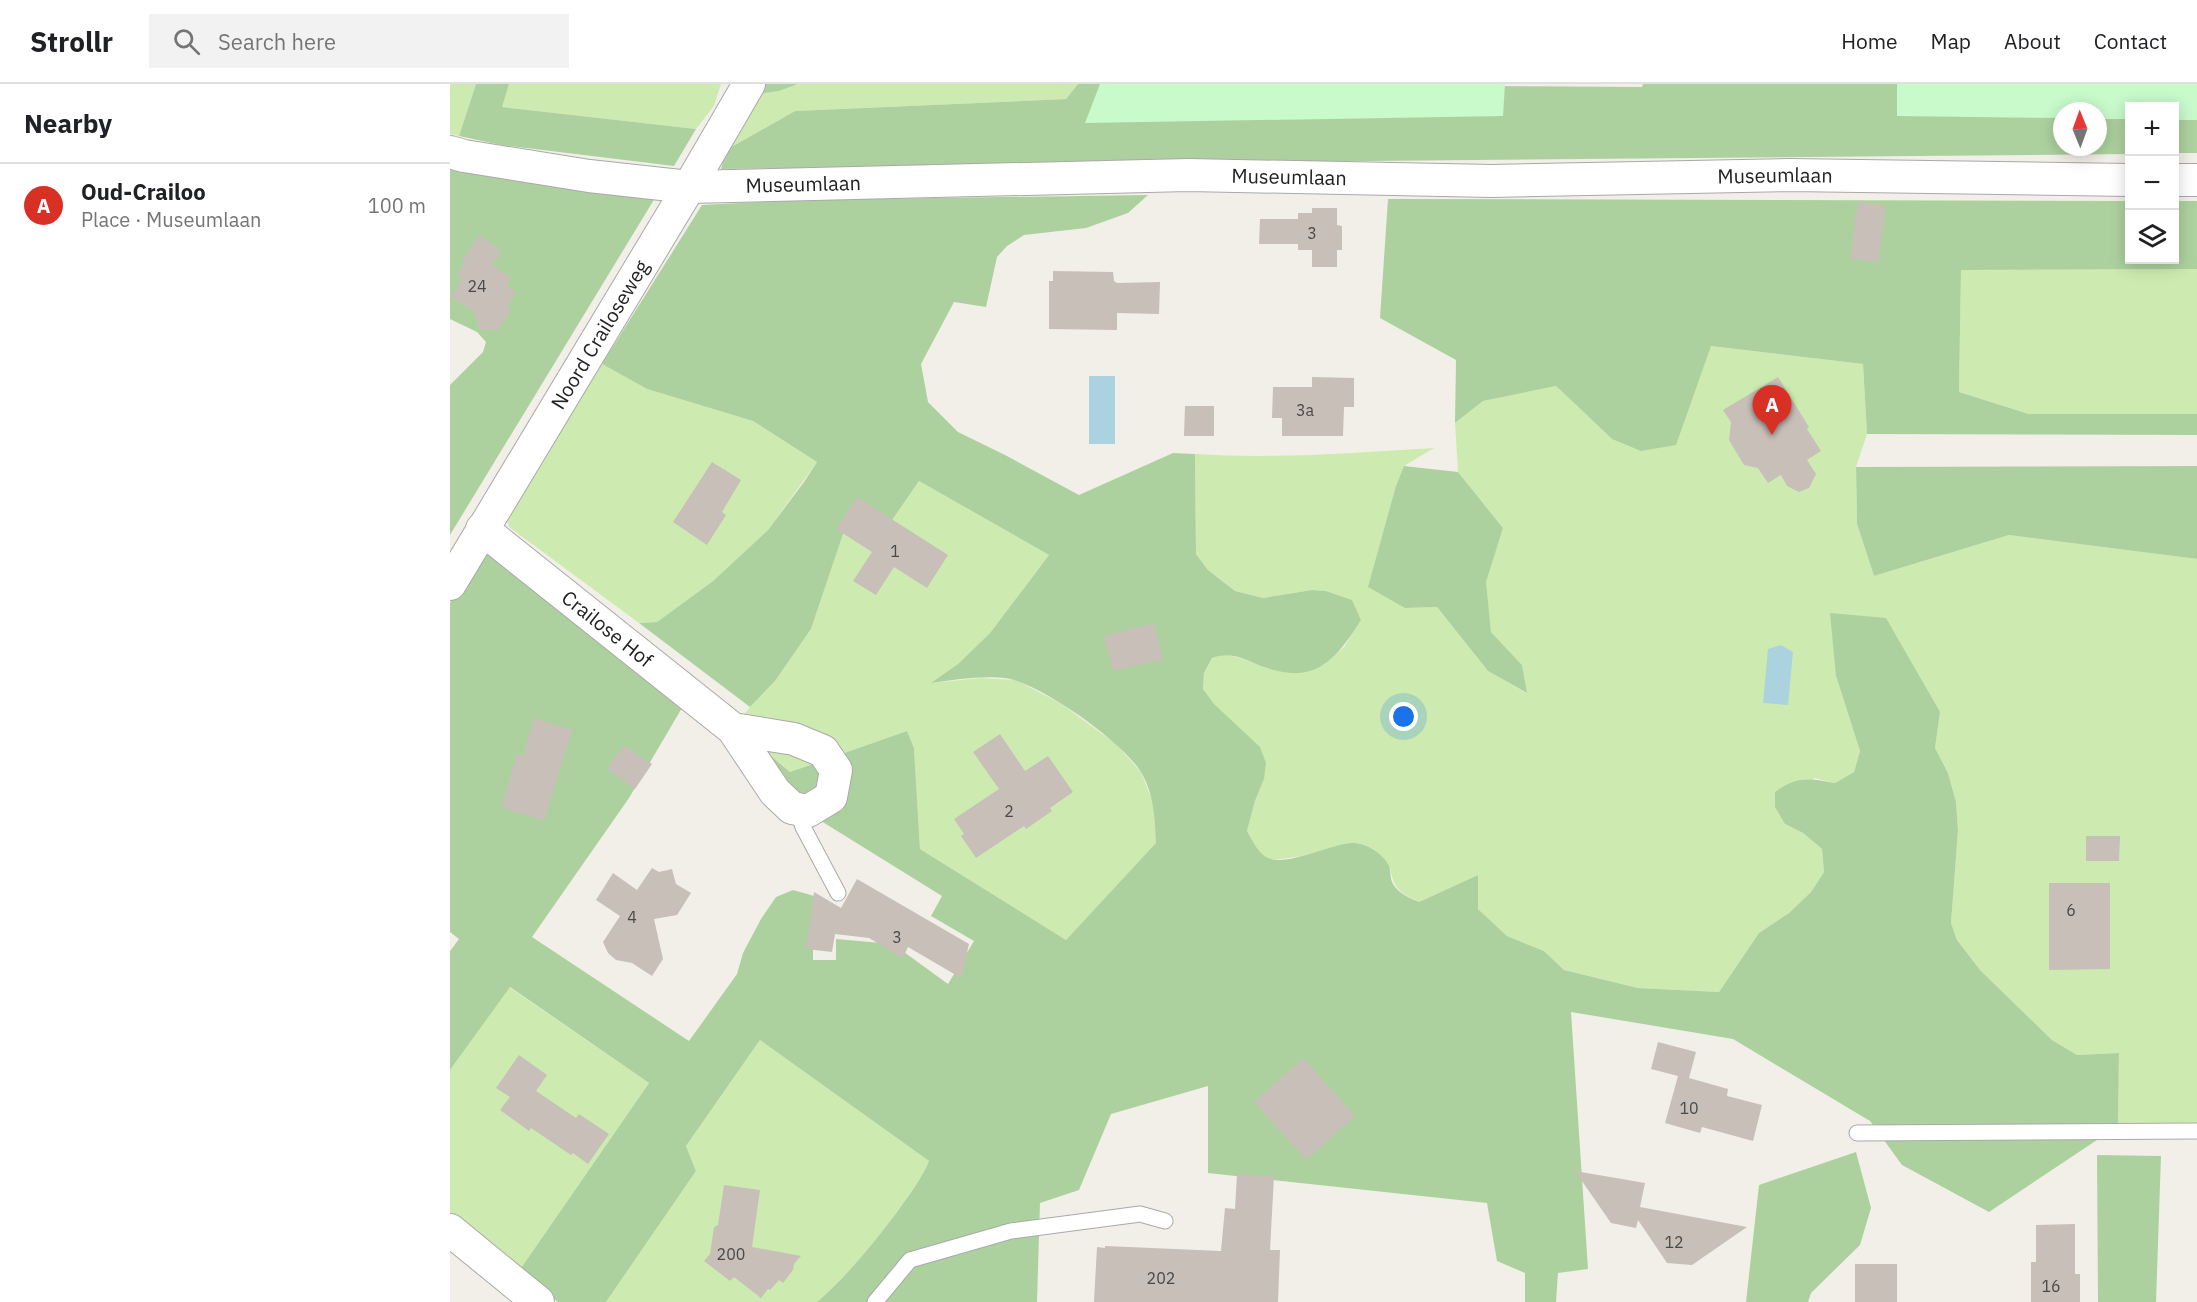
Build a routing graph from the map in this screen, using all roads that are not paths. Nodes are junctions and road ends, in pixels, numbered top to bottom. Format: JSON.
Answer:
{"nodes":[{"id":1,"x":749,"y":84,"type":"edge"},
{"id":2,"x":450,"y":152,"type":"edge"},
{"id":3,"x":2125,"y":180,"type":"edge"},
{"id":4,"x":2179,"y":180,"type":"edge"},
{"id":5,"x":2197,"y":180,"type":"edge"},
{"id":6,"x":689,"y":187,"type":"junction"},
{"id":7,"x":482,"y":529,"type":"junction"},
{"id":8,"x":450,"y":584,"type":"edge"},
{"id":9,"x":733,"y":729,"type":"junction"},
{"id":10,"x":797,"y":809,"type":"junction"},
{"id":11,"x":838,"y":893,"type":"dead end"},
{"id":12,"x":2197,"y":1131,"type":"edge"},
{"id":13,"x":1857,"y":1133,"type":"dead end"},
{"id":14,"x":1165,"y":1221,"type":"dead end"},
{"id":15,"x":450,"y":1230,"type":"edge"},
{"id":16,"x":538,"y":1302,"type":"edge"},
{"id":17,"x":875,"y":1302,"type":"edge"}],
"edges":[{"from":1,"to":6,"type":"street","name":"Noord Crailoseweg"},
{"from":2,"to":6,"type":"street","name":"Museumlaan"},
{"from":3,"to":6,"type":"street","name":"Museumlaan"},
{"from":4,"to":5,"type":"street"},
{"from":6,"to":7,"type":"street","name":"Noord Crailoseweg"},
{"from":7,"to":8,"type":"street","name":"Noord Crailoseweg"},
{"from":7,"to":9,"type":"street","name":"Crailose Hof"},
{"from":9,"to":10,"type":"street","name":"Crailose Hof"},
{"from":9,"to":10,"type":"street","name":"Crailose Hof"},
{"from":10,"to":11,"type":"lane"},
{"from":12,"to":13,"type":"lane"},
{"from":14,"to":17,"type":"lane"},
{"from":15,"to":16,"type":"street"}]}
